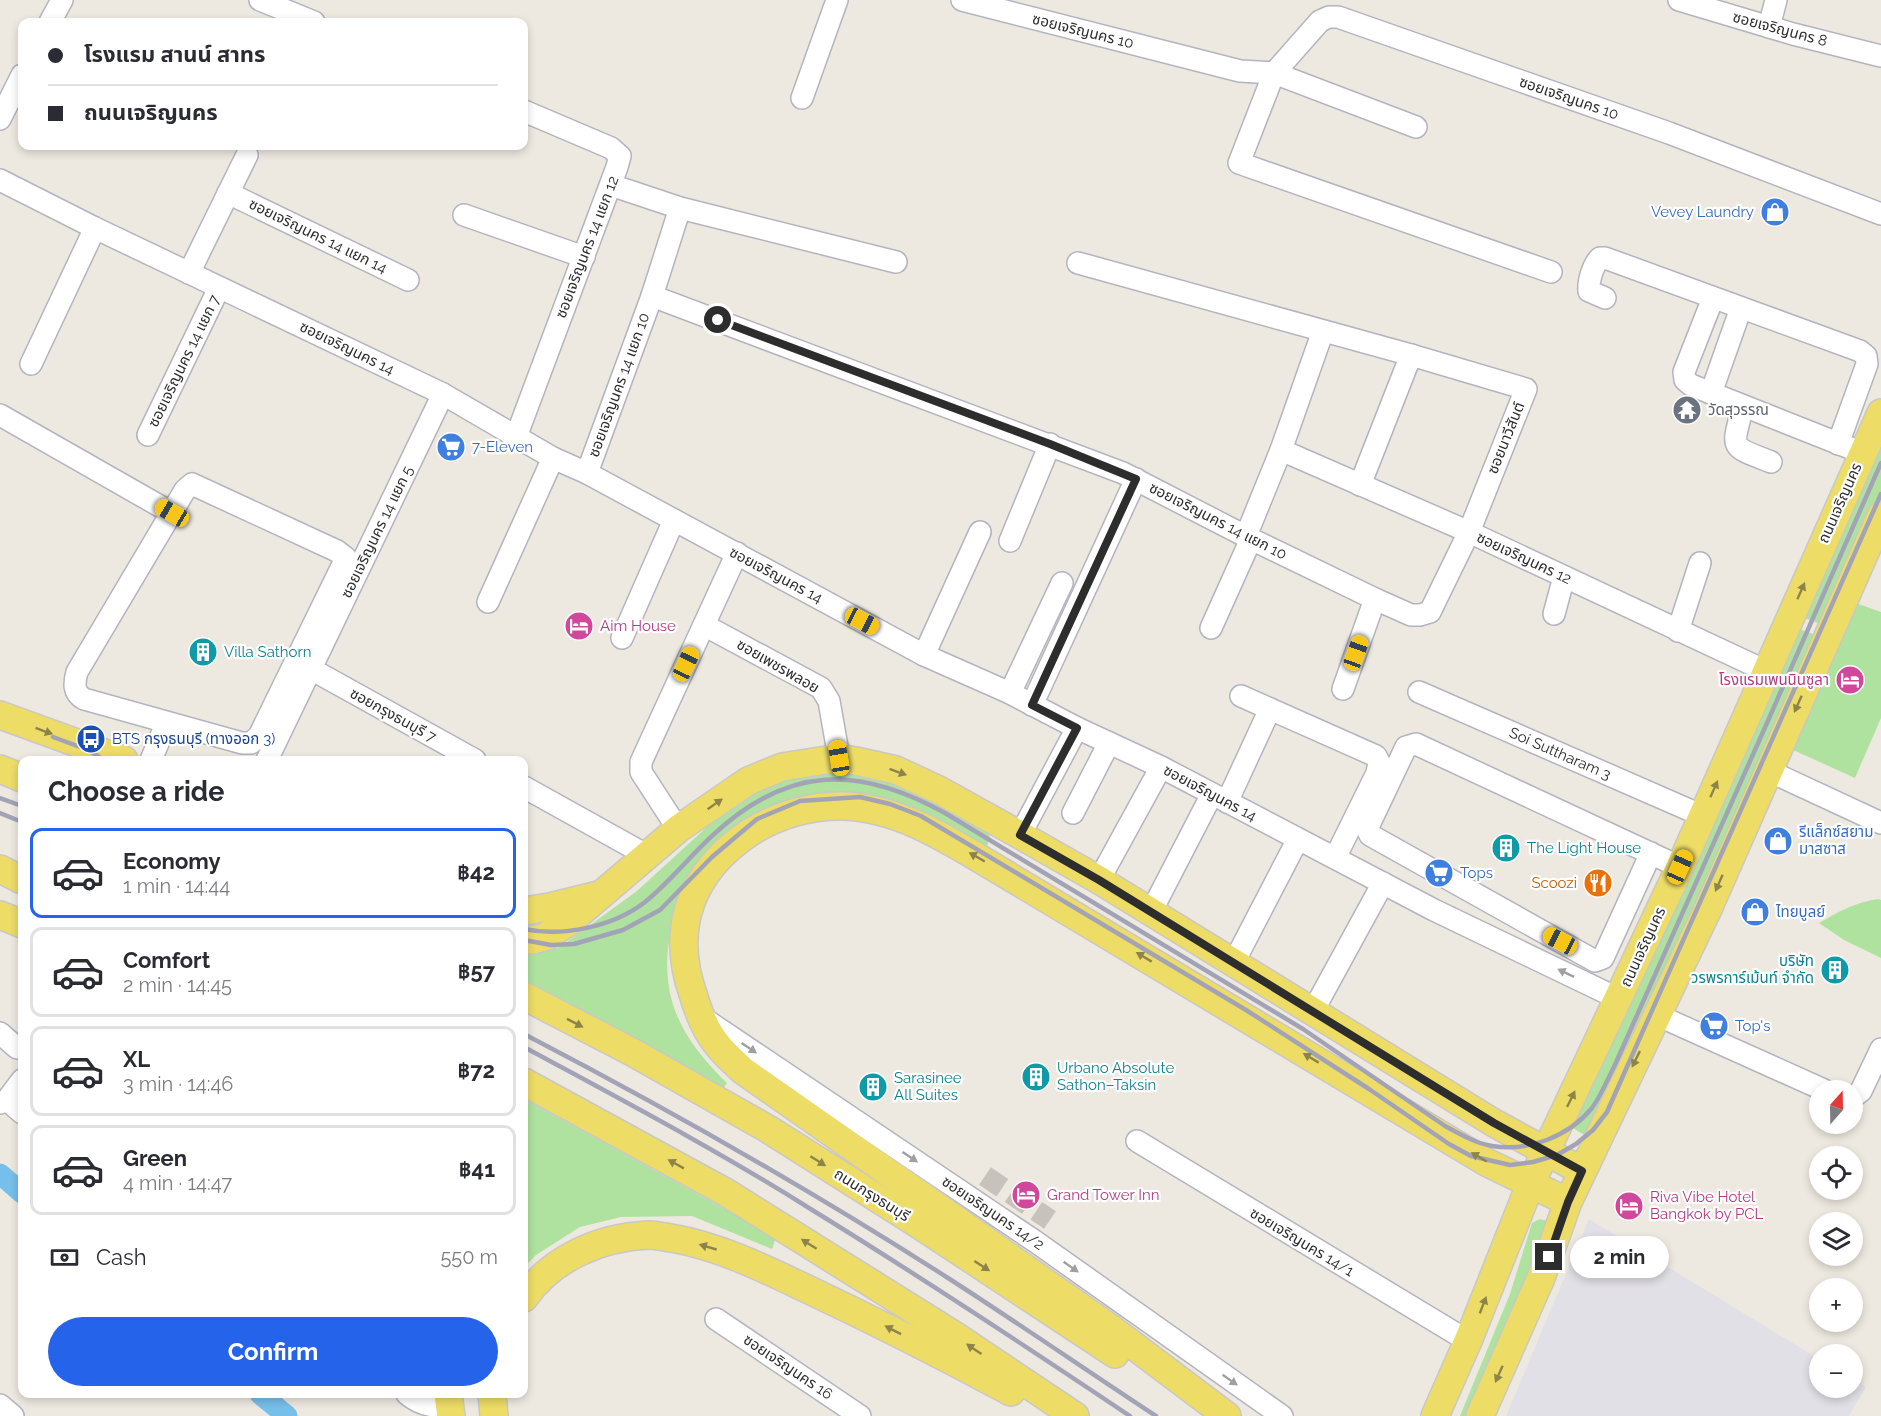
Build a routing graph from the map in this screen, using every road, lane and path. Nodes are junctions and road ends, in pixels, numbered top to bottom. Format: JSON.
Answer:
{"nodes":[{"id":1,"x":62,"y":0,"type":"edge"},
{"id":2,"x":260,"y":0,"type":"edge"},
{"id":3,"x":837,"y":0,"type":"edge"},
{"id":4,"x":962,"y":0,"type":"edge"},
{"id":5,"x":1679,"y":0,"type":"edge"},
{"id":6,"x":1776,"y":0,"type":"edge"},
{"id":7,"x":52,"y":18,"type":"edge"},
{"id":8,"x":304,"y":18,"type":"edge"},
{"id":9,"x":1769,"y":27,"type":"junction"},
{"id":10,"x":1881,"y":56,"type":"edge"},
{"id":11,"x":1274,"y":73,"type":"junction"},
{"id":12,"x":18,"y":83,"type":"edge"},
{"id":13,"x":802,"y":99,"type":"dead end"},
{"id":14,"x":528,"y":113,"type":"edge"},
{"id":15,"x":0,"y":119,"type":"edge"},
{"id":16,"x":1416,"y":127,"type":"dead end"},
{"id":17,"x":246,"y":155,"type":"dead end"},
{"id":18,"x":0,"y":180,"type":"edge"},
{"id":19,"x":611,"y":185,"type":"junction"},
{"id":20,"x":228,"y":193,"type":"junction"},
{"id":21,"x":680,"y":208,"type":"junction"},
{"id":22,"x":1881,"y":213,"type":"edge"},
{"id":23,"x":464,"y":215,"type":"dead end"},
{"id":24,"x":94,"y":228,"type":"junction"},
{"id":25,"x":584,"y":257,"type":"junction"},
{"id":26,"x":896,"y":262,"type":"dead end"},
{"id":27,"x":1078,"y":263,"type":"dead end"},
{"id":28,"x":1551,"y":272,"type":"dead end"},
{"id":29,"x":189,"y":273,"type":"junction"},
{"id":30,"x":408,"y":280,"type":"dead end"},
{"id":31,"x":219,"y":288,"type":"junction"},
{"id":32,"x":652,"y":296,"type":"junction"},
{"id":33,"x":1605,"y":298,"type":"dead end"},
{"id":34,"x":1713,"y":298,"type":"junction"},
{"id":35,"x":1741,"y":308,"type":"junction"},
{"id":36,"x":1323,"y":331,"type":"junction"},
{"id":37,"x":1411,"y":355,"type":"junction"},
{"id":38,"x":31,"y":364,"type":"dead end"},
{"id":39,"x":1711,"y":393,"type":"junction"},
{"id":40,"x":443,"y":394,"type":"junction"},
{"id":41,"x":1743,"y":406,"type":"junction"},
{"id":42,"x":1881,"y":413,"type":"edge"},
{"id":43,"x":0,"y":415,"type":"edge"},
{"id":44,"x":148,"y":435,"type":"dead end"},
{"id":45,"x":516,"y":437,"type":"junction"},
{"id":46,"x":1050,"y":444,"type":"junction"},
{"id":47,"x":1850,"y":449,"type":"junction"},
{"id":48,"x":1281,"y":450,"type":"junction"},
{"id":49,"x":552,"y":459,"type":"junction"},
{"id":50,"x":1770,"y":462,"type":"dead end"},
{"id":51,"x":587,"y":473,"type":"junction"},
{"id":52,"x":1136,"y":479,"type":"junction"},
{"id":53,"x":1360,"y":485,"type":"junction"},
{"id":54,"x":172,"y":513,"type":"junction"},
{"id":55,"x":1881,"y":516,"type":"edge"},
{"id":56,"x":674,"y":520,"type":"junction"},
{"id":57,"x":980,"y":532,"type":"dead end"},
{"id":58,"x":1469,"y":532,"type":"junction"},
{"id":59,"x":1248,"y":538,"type":"junction"},
{"id":60,"x":1010,"y":541,"type":"dead end"},
{"id":61,"x":737,"y":553,"type":"junction"},
{"id":62,"x":354,"y":561,"type":"junction"},
{"id":63,"x":1700,"y":563,"type":"dead end"},
{"id":64,"x":1564,"y":577,"type":"junction"},
{"id":65,"x":1062,"y":583,"type":"dead end"},
{"id":66,"x":1375,"y":599,"type":"junction"},
{"id":67,"x":488,"y":602,"type":"dead end"},
{"id":68,"x":1554,"y":614,"type":"dead end"},
{"id":69,"x":1789,"y":618,"type":"junction"},
{"id":70,"x":704,"y":625,"type":"junction"},
{"id":71,"x":1210,"y":628,"type":"dead end"},
{"id":72,"x":1678,"y":631,"type":"junction"},
{"id":73,"x":1829,"y":633,"type":"junction"},
{"id":74,"x":622,"y":638,"type":"dead end"},
{"id":75,"x":924,"y":655,"type":"junction"},
{"id":76,"x":311,"y":669,"type":"junction"},
{"id":77,"x":1766,"y":670,"type":"junction"},
{"id":78,"x":1342,"y":689,"type":"dead end"},
{"id":79,"x":1419,"y":692,"type":"dead end"},
{"id":80,"x":1010,"y":693,"type":"junction"},
{"id":81,"x":1241,"y":696,"type":"dead end"},
{"id":82,"x":1032,"y":705,"type":"junction"},
{"id":83,"x":1270,"y":709,"type":"junction"},
{"id":84,"x":0,"y":715,"type":"edge"},
{"id":85,"x":166,"y":724,"type":"junction"},
{"id":86,"x":1077,"y":728,"type":"junction"},
{"id":87,"x":1109,"y":743,"type":"junction"},
{"id":88,"x":113,"y":756,"type":"edge"},
{"id":89,"x":153,"y":756,"type":"edge"},
{"id":90,"x":269,"y":756,"type":"edge"},
{"id":91,"x":469,"y":756,"type":"edge"},
{"id":92,"x":839,"y":758,"type":"junction"},
{"id":93,"x":1161,"y":767,"type":"junction"},
{"id":94,"x":0,"y":769,"type":"edge"},
{"id":95,"x":1769,"y":771,"type":"junction"},
{"id":96,"x":18,"y":776,"type":"edge"},
{"id":97,"x":528,"y":789,"type":"edge"},
{"id":98,"x":1220,"y":798,"type":"junction"},
{"id":99,"x":1073,"y":813,"type":"dead end"},
{"id":100,"x":1702,"y":816,"type":"junction"},
{"id":101,"x":1881,"y":823,"type":"edge"},
{"id":102,"x":678,"y":829,"type":"junction"},
{"id":103,"x":1020,"y":835,"type":"junction"},
{"id":104,"x":1299,"y":839,"type":"junction"},
{"id":105,"x":1651,"y":853,"type":"junction"},
{"id":106,"x":648,"y":856,"type":"junction"},
{"id":107,"x":0,"y":858,"type":"edge"},
{"id":108,"x":1335,"y":858,"type":"junction"},
{"id":109,"x":18,"y":865,"type":"edge"},
{"id":110,"x":1680,"y":867,"type":"junction"},
{"id":111,"x":0,"y":869,"type":"edge"},
{"id":112,"x":1002,"y":872,"type":"junction"},
{"id":113,"x":18,"y":878,"type":"edge"},
{"id":114,"x":1099,"y":880,"type":"junction"},
{"id":115,"x":1383,"y":883,"type":"junction"},
{"id":116,"x":605,"y":894,"type":"junction"},
{"id":117,"x":528,"y":910,"type":"edge"},
{"id":118,"x":1151,"y":912,"type":"junction"},
{"id":119,"x":1507,"y":912,"type":"junction"},
{"id":120,"x":0,"y":915,"type":"edge"},
{"id":121,"x":18,"y":922,"type":"edge"},
{"id":122,"x":1494,"y":939,"type":"junction"},
{"id":123,"x":528,"y":940,"type":"edge"},
{"id":124,"x":1233,"y":964,"type":"junction"},
{"id":125,"x":528,"y":998,"type":"edge"},
{"id":126,"x":1619,"y":999,"type":"junction"},
{"id":127,"x":1313,"y":1011,"type":"junction"},
{"id":128,"x":1657,"y":1015,"type":"junction"},
{"id":129,"x":700,"y":1016,"type":"junction"},
{"id":130,"x":0,"y":1033,"type":"edge"},
{"id":131,"x":17,"y":1048,"type":"dead end"},
{"id":132,"x":1881,"y":1049,"type":"edge"},
{"id":133,"x":1809,"y":1083,"type":"edge"},
{"id":134,"x":528,"y":1084,"type":"edge"},
{"id":135,"x":1863,"y":1087,"type":"edge"},
{"id":136,"x":18,"y":1088,"type":"edge"},
{"id":137,"x":10,"y":1105,"type":"edge"},
{"id":138,"x":1137,"y":1141,"type":"dead end"},
{"id":139,"x":1545,"y":1152,"type":"junction"},
{"id":140,"x":1582,"y":1171,"type":"junction"},
{"id":141,"x":1530,"y":1185,"type":"junction"},
{"id":142,"x":1568,"y":1202,"type":"junction"},
{"id":143,"x":528,"y":1292,"type":"edge"},
{"id":144,"x":716,"y":1319,"type":"dead end"},
{"id":145,"x":1468,"y":1341,"type":"junction"},
{"id":146,"x":413,"y":1398,"type":"edge"},
{"id":147,"x":492,"y":1398,"type":"edge"},
{"id":148,"x":0,"y":1405,"type":"edge"},
{"id":149,"x":449,"y":1405,"type":"edge"},
{"id":150,"x":13,"y":1416,"type":"edge"},
{"id":151,"x":494,"y":1416,"type":"edge"},
{"id":152,"x":860,"y":1416,"type":"edge"},
{"id":153,"x":1057,"y":1416,"type":"edge"},
{"id":154,"x":1075,"y":1416,"type":"edge"},
{"id":155,"x":1207,"y":1416,"type":"edge"},
{"id":156,"x":1227,"y":1416,"type":"edge"},
{"id":157,"x":1282,"y":1416,"type":"edge"},
{"id":158,"x":1434,"y":1416,"type":"edge"},
{"id":159,"x":1480,"y":1416,"type":"edge"}],
"edges":[{"from":1,"to":7,"type":"street"},
{"from":2,"to":8,"type":"street"},
{"from":3,"to":13,"type":"street"},
{"from":4,"to":11,"type":"street","name":"ซอยเจริญนคร 10"},
{"from":5,"to":9,"type":"street","name":"ซอยเจริญนคร 8"},
{"from":6,"to":9,"type":"street"},
{"from":9,"to":10,"type":"street","name":"ซอยเจริญนคร 8"},
{"from":11,"to":16,"type":"street","name":"ซอยเจริญนคร 10"},
{"from":11,"to":22,"type":"street","name":"ซอยเจริญนคร 10"},
{"from":11,"to":28,"type":"street","name":"ซอยเจริญนคร 10"},
{"from":12,"to":15,"type":"street"},
{"from":14,"to":19,"type":"street","name":"ซอยเจริญนคร 14 แยก 12"},
{"from":17,"to":20,"type":"street"},
{"from":18,"to":24,"type":"street","name":"ซอยเจริญนคร 14"},
{"from":19,"to":21,"type":"street"},
{"from":19,"to":25,"type":"street","name":"ซอยเจริญนคร 14 แยก 12"},
{"from":20,"to":29,"type":"street"},
{"from":20,"to":30,"type":"street","name":"ซอยเจริญนคร 14 แยก 14"},
{"from":21,"to":26,"type":"street"},
{"from":21,"to":32,"type":"street","name":"ซอยเจริญนคร 14 แยก 10"},
{"from":23,"to":25,"type":"street"},
{"from":24,"to":29,"type":"street","name":"ซอยเจริญนคร 14"},
{"from":24,"to":38,"type":"street"},
{"from":25,"to":45,"type":"street","name":"ซอยเจริญนคร 14 แยก 12"},
{"from":27,"to":36,"type":"street","name":"ซอยนาวีสันต์"},
{"from":29,"to":31,"type":"street","name":"ซอยเจริญนคร 14"},
{"from":31,"to":40,"type":"street","name":"ซอยเจริญนคร 14"},
{"from":31,"to":44,"type":"street","name":"ซอยเจริญนคร 14 แยก 7"},
{"from":32,"to":46,"type":"street","name":"ซอยเจริญนคร 14 แยก 10"},
{"from":32,"to":51,"type":"street","name":"ซอยเจริญนคร 14 แยก 10"},
{"from":33,"to":34,"type":"street"},
{"from":34,"to":35,"type":"street"},
{"from":34,"to":39,"type":"street"},
{"from":35,"to":39,"type":"street"},
{"from":35,"to":47,"type":"street"},
{"from":36,"to":37,"type":"street","name":"ซอยนาวีสันต์"},
{"from":36,"to":48,"type":"street"},
{"from":37,"to":53,"type":"street"},
{"from":37,"to":58,"type":"street","name":"ซอยนาวีสันต์"},
{"from":39,"to":41,"type":"street"},
{"from":40,"to":45,"type":"street","name":"ซอยเจริญนคร 14"},
{"from":40,"to":62,"type":"street","name":"ซอยเจริญนคร 14 แยก 5"},
{"from":41,"to":47,"type":"street"},
{"from":41,"to":50,"type":"street"},
{"from":42,"to":47,"type":"main road","name":"ถนนเจริญนคร"},
{"from":43,"to":54,"type":"street"},
{"from":45,"to":49,"type":"street","name":"ซอยเจริญนคร 14"},
{"from":46,"to":52,"type":"street","name":"ซอยเจริญนคร 14 แยก 10"},
{"from":46,"to":60,"type":"street"},
{"from":69,"to":47,"type":"main road","name":"ถนนเจริญนคร","one_way":true},
{"from":48,"to":53,"type":"street","name":"ซอยเจริญนคร 12"},
{"from":48,"to":59,"type":"street"},
{"from":49,"to":51,"type":"street","name":"ซอยเจริญนคร 14"},
{"from":49,"to":67,"type":"street"},
{"from":51,"to":56,"type":"street","name":"ซอยเจริญนคร 14"},
{"from":52,"to":59,"type":"street","name":"ซอยเจริญนคร 14 แยก 10"},
{"from":52,"to":82,"type":"street"},
{"from":53,"to":58,"type":"street","name":"ซอยเจริญนคร 12"},
{"from":54,"to":62,"type":"street"},
{"from":54,"to":85,"type":"street"},
{"from":55,"to":73,"type":"main road"},
{"from":56,"to":61,"type":"street","name":"ซอยเจริญนคร 14"},
{"from":56,"to":74,"type":"street"},
{"from":57,"to":75,"type":"street"},
{"from":58,"to":64,"type":"street","name":"ซอยเจริญนคร 12"},
{"from":58,"to":66,"type":"street","name":"ซอยเจริญนคร 14 แยก 10"},
{"from":59,"to":66,"type":"street","name":"ซอยเจริญนคร 14 แยก 10"},
{"from":59,"to":71,"type":"street"},
{"from":61,"to":70,"type":"street"},
{"from":61,"to":75,"type":"street","name":"ซอยเจริญนคร 14"},
{"from":62,"to":76,"type":"street","name":"ซอยเจริญนคร 14 แยก 5"},
{"from":62,"to":85,"type":"street"},
{"from":63,"to":72,"type":"street"},
{"from":64,"to":68,"type":"street"},
{"from":64,"to":72,"type":"street","name":"ซอยเจริญนคร 12"},
{"from":65,"to":80,"type":"street"},
{"from":66,"to":78,"type":"street"},
{"from":69,"to":73,"type":"main road"},
{"from":69,"to":77,"type":"main road","name":"ถนนเจริญนคร"},
{"from":70,"to":92,"type":"street","name":"ซอยเพชรพลอย"},
{"from":70,"to":102,"type":"street"},
{"from":72,"to":77,"type":"street","name":"ซอยเจริญนคร 12"},
{"from":73,"to":95,"type":"main road","one_way":true},
{"from":75,"to":80,"type":"street","name":"ซอยเจริญนคร 14"},
{"from":76,"to":90,"type":"street","name":"ซอยเจริญนคร 14 แยก 5"},
{"from":76,"to":91,"type":"street","name":"ซอยกรุงธนบุรี 7"},
{"from":100,"to":77,"type":"main road","name":"ถนนเจริญนคร","one_way":true},
{"from":79,"to":100,"type":"street","name":"Soi Suttharam 3"},
{"from":80,"to":82,"type":"street","name":"ซอยเจริญนคร 14"},
{"from":81,"to":83,"type":"street"},
{"from":82,"to":86,"type":"street","name":"ซอยเจริญนคร 14"},
{"from":83,"to":98,"type":"street"},
{"from":83,"to":108,"type":"street"},
{"from":84,"to":88,"type":"main road","one_way":true},
{"from":85,"to":89,"type":"street"},
{"from":86,"to":87,"type":"street","name":"ซอยเจริญนคร 14"},
{"from":86,"to":103,"type":"street"},
{"from":87,"to":93,"type":"street","name":"ซอยเจริญนคร 14"},
{"from":87,"to":99,"type":"street"},
{"from":102,"to":92,"type":"main road","one_way":true},
{"from":92,"to":103,"type":"main road","one_way":true},
{"from":93,"to":98,"type":"street","name":"ซอยเจริญนคร 14"},
{"from":93,"to":114,"type":"street"},
{"from":94,"to":96,"type":"main road"},
{"from":95,"to":101,"type":"street"},
{"from":95,"to":128,"type":"main road","one_way":true},
{"from":97,"to":106,"type":"street"},
{"from":98,"to":104,"type":"street","name":"ซอยเจริญนคร 14"},
{"from":98,"to":118,"type":"street"},
{"from":100,"to":110,"type":"main road","name":"ถนนเจริญนคร"},
{"from":102,"to":106,"type":"main road"},
{"from":103,"to":112,"type":"main road"},
{"from":103,"to":114,"type":"main road"},
{"from":104,"to":108,"type":"street","name":"ซอยเจริญนคร 14"},
{"from":104,"to":124,"type":"street"},
{"from":105,"to":110,"type":"street"},
{"from":105,"to":119,"type":"street"},
{"from":105,"to":119,"type":"street"},
{"from":106,"to":116,"type":"main road"},
{"from":107,"to":109,"type":"main road"},
{"from":108,"to":115,"type":"street","name":"ซอยเจริญนคร 14"},
{"from":110,"to":126,"type":"main road","name":"ถนนเจริญนคร"},
{"from":111,"to":113,"type":"main road"},
{"from":112,"to":129,"type":"main road","one_way":true},
{"from":141,"to":112,"type":"main road","one_way":true},
{"from":114,"to":118,"type":"main road"},
{"from":115,"to":122,"type":"street","name":"ซอยเจริญนคร 14"},
{"from":115,"to":127,"type":"street"},
{"from":116,"to":117,"type":"main road"},
{"from":116,"to":123,"type":"main road"},
{"from":118,"to":124,"type":"main road"},
{"from":119,"to":122,"type":"street"},
{"from":120,"to":121,"type":"main road"},
{"from":126,"to":122,"type":"street","name":"ซอยเจริญนคร 14","one_way":true},
{"from":124,"to":127,"type":"main road"},
{"from":125,"to":155,"type":"main road","name":"ถนนกรุงธนบุรี","one_way":true},
{"from":139,"to":126,"type":"main road","name":"ถนนเจริญนคร","one_way":true},
{"from":127,"to":139,"type":"main road"},
{"from":128,"to":133,"type":"street"},
{"from":128,"to":140,"type":"main road","one_way":true},
{"from":129,"to":156,"type":"main road"},
{"from":129,"to":157,"type":"street","name":"ซอยเจริญนคร 14/2","one_way":true},
{"from":130,"to":131,"type":"street"},
{"from":132,"to":135,"type":"street"},
{"from":154,"to":134,"type":"main road","one_way":true},
{"from":136,"to":137,"type":"street"},
{"from":138,"to":145,"type":"street","name":"ซอยเจริญนคร 14/1"},
{"from":139,"to":140,"type":"main road"},
{"from":139,"to":141,"type":"main road","name":"ถนนเจริญนคร"},
{"from":140,"to":142,"type":"main road"},
{"from":141,"to":142,"type":"main road"},
{"from":145,"to":141,"type":"main road","name":"ถนนเจริญนคร","one_way":true},
{"from":142,"to":159,"type":"main road","one_way":true},
{"from":153,"to":143,"type":"main road","one_way":true},
{"from":144,"to":152,"type":"street","name":"ซอยเจริญนคร 16"},
{"from":145,"to":158,"type":"main road","name":"ถนนเจริญนคร"},
{"from":146,"to":149,"type":"street"},
{"from":147,"to":151,"type":"main road"},
{"from":148,"to":150,"type":"street"}]}
